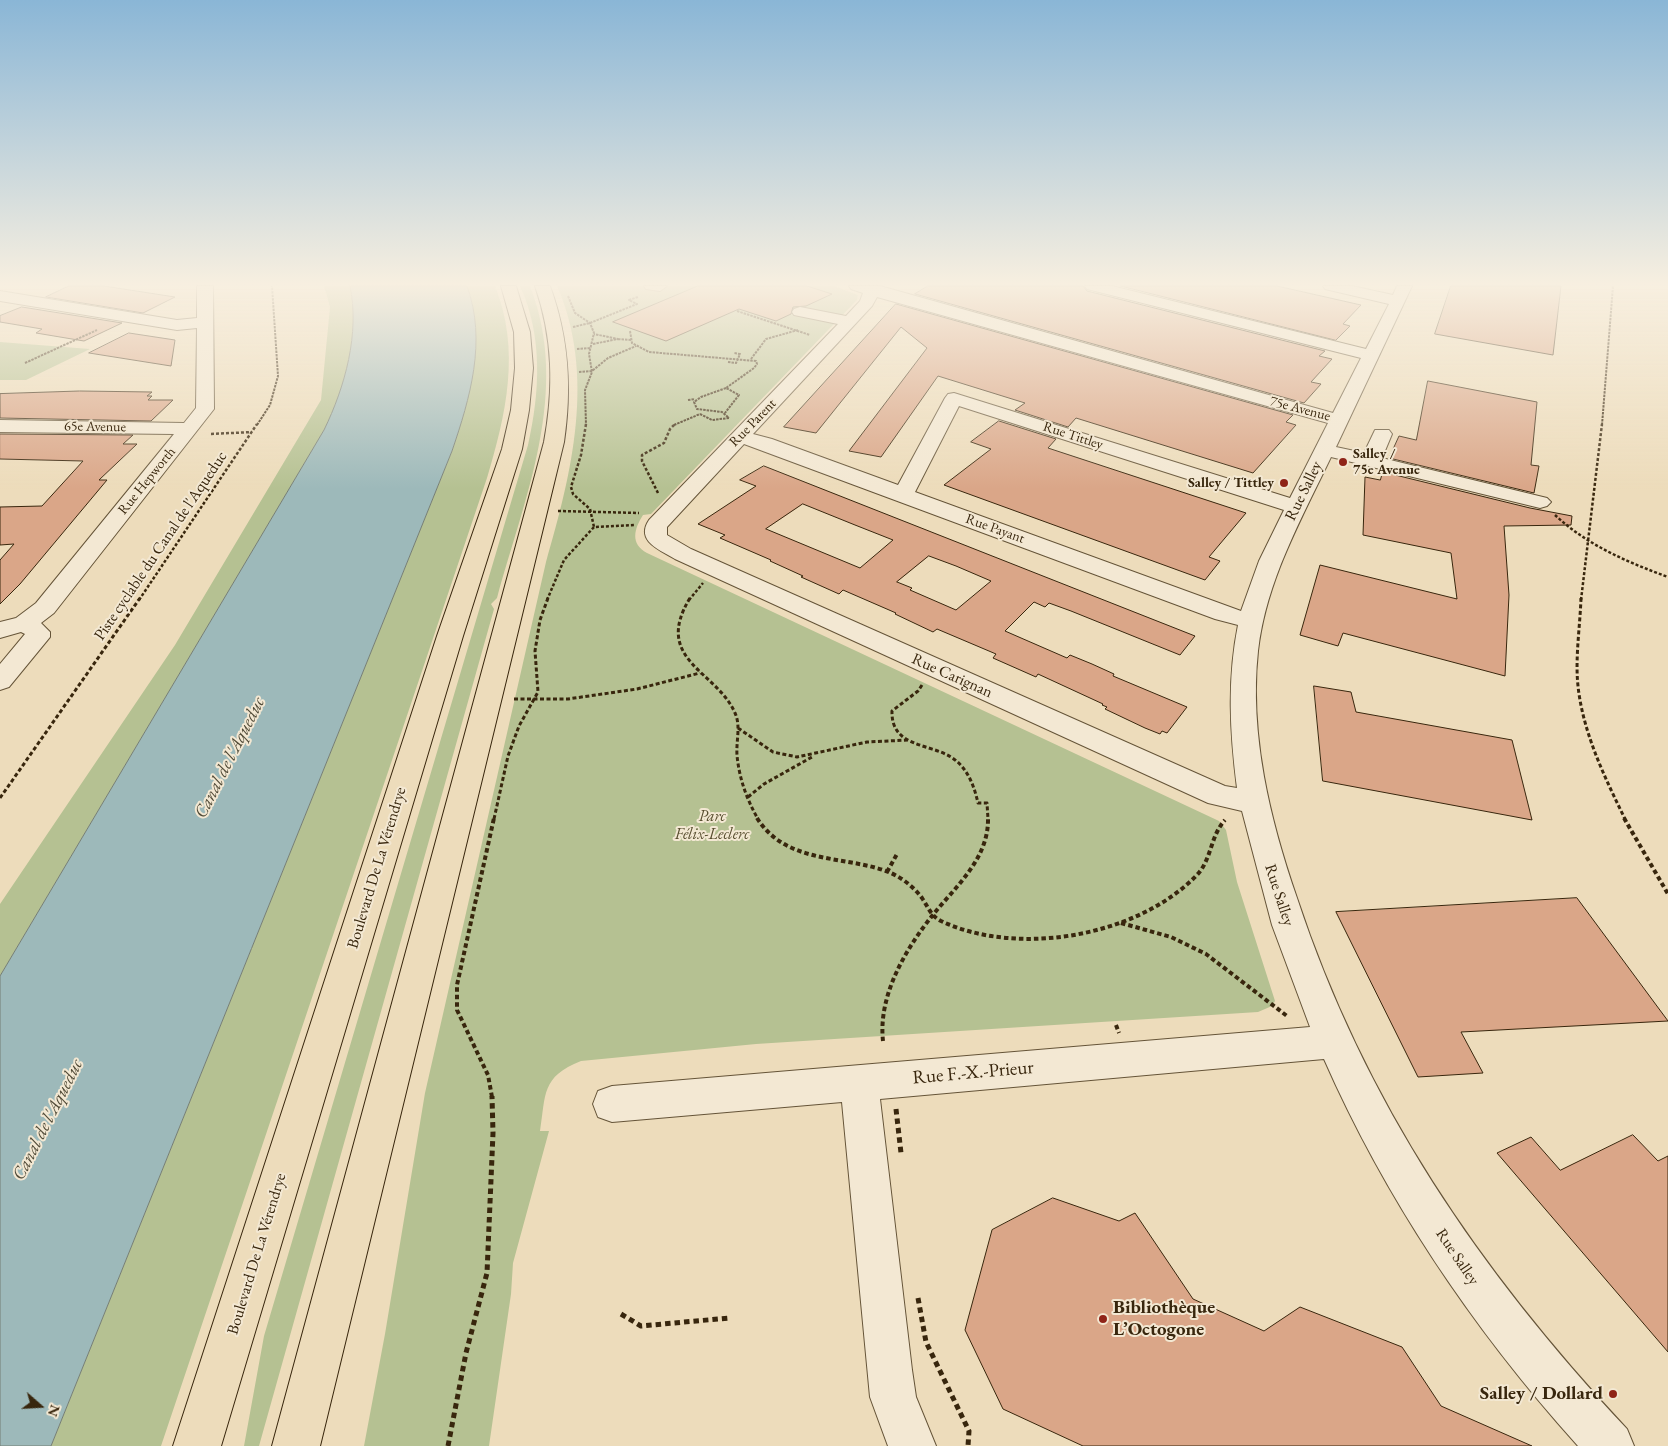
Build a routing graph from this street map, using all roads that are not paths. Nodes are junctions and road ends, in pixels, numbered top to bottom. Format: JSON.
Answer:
{"nodes":[{"id":1,"x":204,"y":353,"type":"edge"},
{"id":2,"x":523,"y":353,"type":"edge"},
{"id":3,"x":560,"y":353,"type":"edge"},
{"id":4,"x":816,"y":353,"type":"edge"},
{"id":5,"x":1101,"y":353,"type":"edge"},
{"id":6,"x":1371,"y":354,"type":"edge"},
{"id":7,"x":1339,"y":420,"type":"junction"},
{"id":8,"x":0,"y":426,"type":"edge"},
{"id":9,"x":738,"y":428,"type":"junction"},
{"id":10,"x":196,"y":432,"type":"junction"},
{"id":11,"x":1382,"y":434,"type":"dead end"},
{"id":12,"x":1325,"y":450,"type":"junction"},
{"id":13,"x":1371,"y":461,"type":"junction"},
{"id":14,"x":903,"y":495,"type":"junction"},
{"id":15,"x":1540,"y":502,"type":"road end"},
{"id":16,"x":1297,"y":507,"type":"junction"},
{"id":17,"x":647,"y":526,"type":"joint"},
{"id":18,"x":1250,"y":620,"type":"junction"},
{"id":19,"x":25,"y":623,"type":"junction"},
{"id":20,"x":0,"y":630,"type":"edge"},
{"id":21,"x":0,"y":681,"type":"edge"},
{"id":22,"x":1253,"y":803,"type":"junction"},
{"id":23,"x":1334,"y":1042,"type":"junction"},
{"id":24,"x":876,"y":1092,"type":"junction"},
{"id":25,"x":612,"y":1104,"type":"dead end"},
{"id":26,"x":197,"y":1446,"type":"edge"},
{"id":27,"x":296,"y":1446,"type":"edge"},
{"id":28,"x":912,"y":1446,"type":"edge"},
{"id":29,"x":1610,"y":1446,"type":"edge"}],
"edges":[{"from":1,"to":10,"type":"street","name":"Rue Hepworth"},
{"from":2,"to":26,"type":"main road","name":"Boulevard De La Vérendrye"},
{"from":3,"to":27,"type":"main road"},
{"from":4,"to":9,"type":"street","name":"Rue Parent"},
{"from":5,"to":7,"type":"street","name":"75e Avenue"},
{"from":6,"to":7,"type":"street","name":"Rue Salley"},
{"from":7,"to":12,"type":"street","name":"Rue Salley"},
{"from":8,"to":10,"type":"street","name":"65e Avenue"},
{"from":9,"to":14,"type":"street","name":"Rue Payant"},
{"from":9,"to":17,"type":"street","name":"Rue Parent"},
{"from":10,"to":19,"type":"street","name":"Rue Hepworth"},
{"from":11,"to":13,"type":"street"},
{"from":12,"to":13,"type":"street"},
{"from":12,"to":16,"type":"street","name":"Rue Salley"},
{"from":13,"to":15,"type":"street"},
{"from":14,"to":16,"type":"street","name":"Rue Tittley"},
{"from":14,"to":18,"type":"street","name":"Rue Payant"},
{"from":16,"to":18,"type":"street","name":"Rue Salley"},
{"from":17,"to":22,"type":"street","name":"Rue Carignan"},
{"from":18,"to":22,"type":"street","name":"Rue Salley"},
{"from":19,"to":20,"type":"street","name":"Rue Hepworth"},
{"from":19,"to":21,"type":"street"},
{"from":22,"to":23,"type":"street","name":"Rue Salley"},
{"from":23,"to":24,"type":"street","name":"Rue F.-X.-Prieur"},
{"from":23,"to":29,"type":"street","name":"Rue Salley"},
{"from":24,"to":25,"type":"street","name":"Rue F.-X.-Prieur"},
{"from":24,"to":28,"type":"street"}]}
